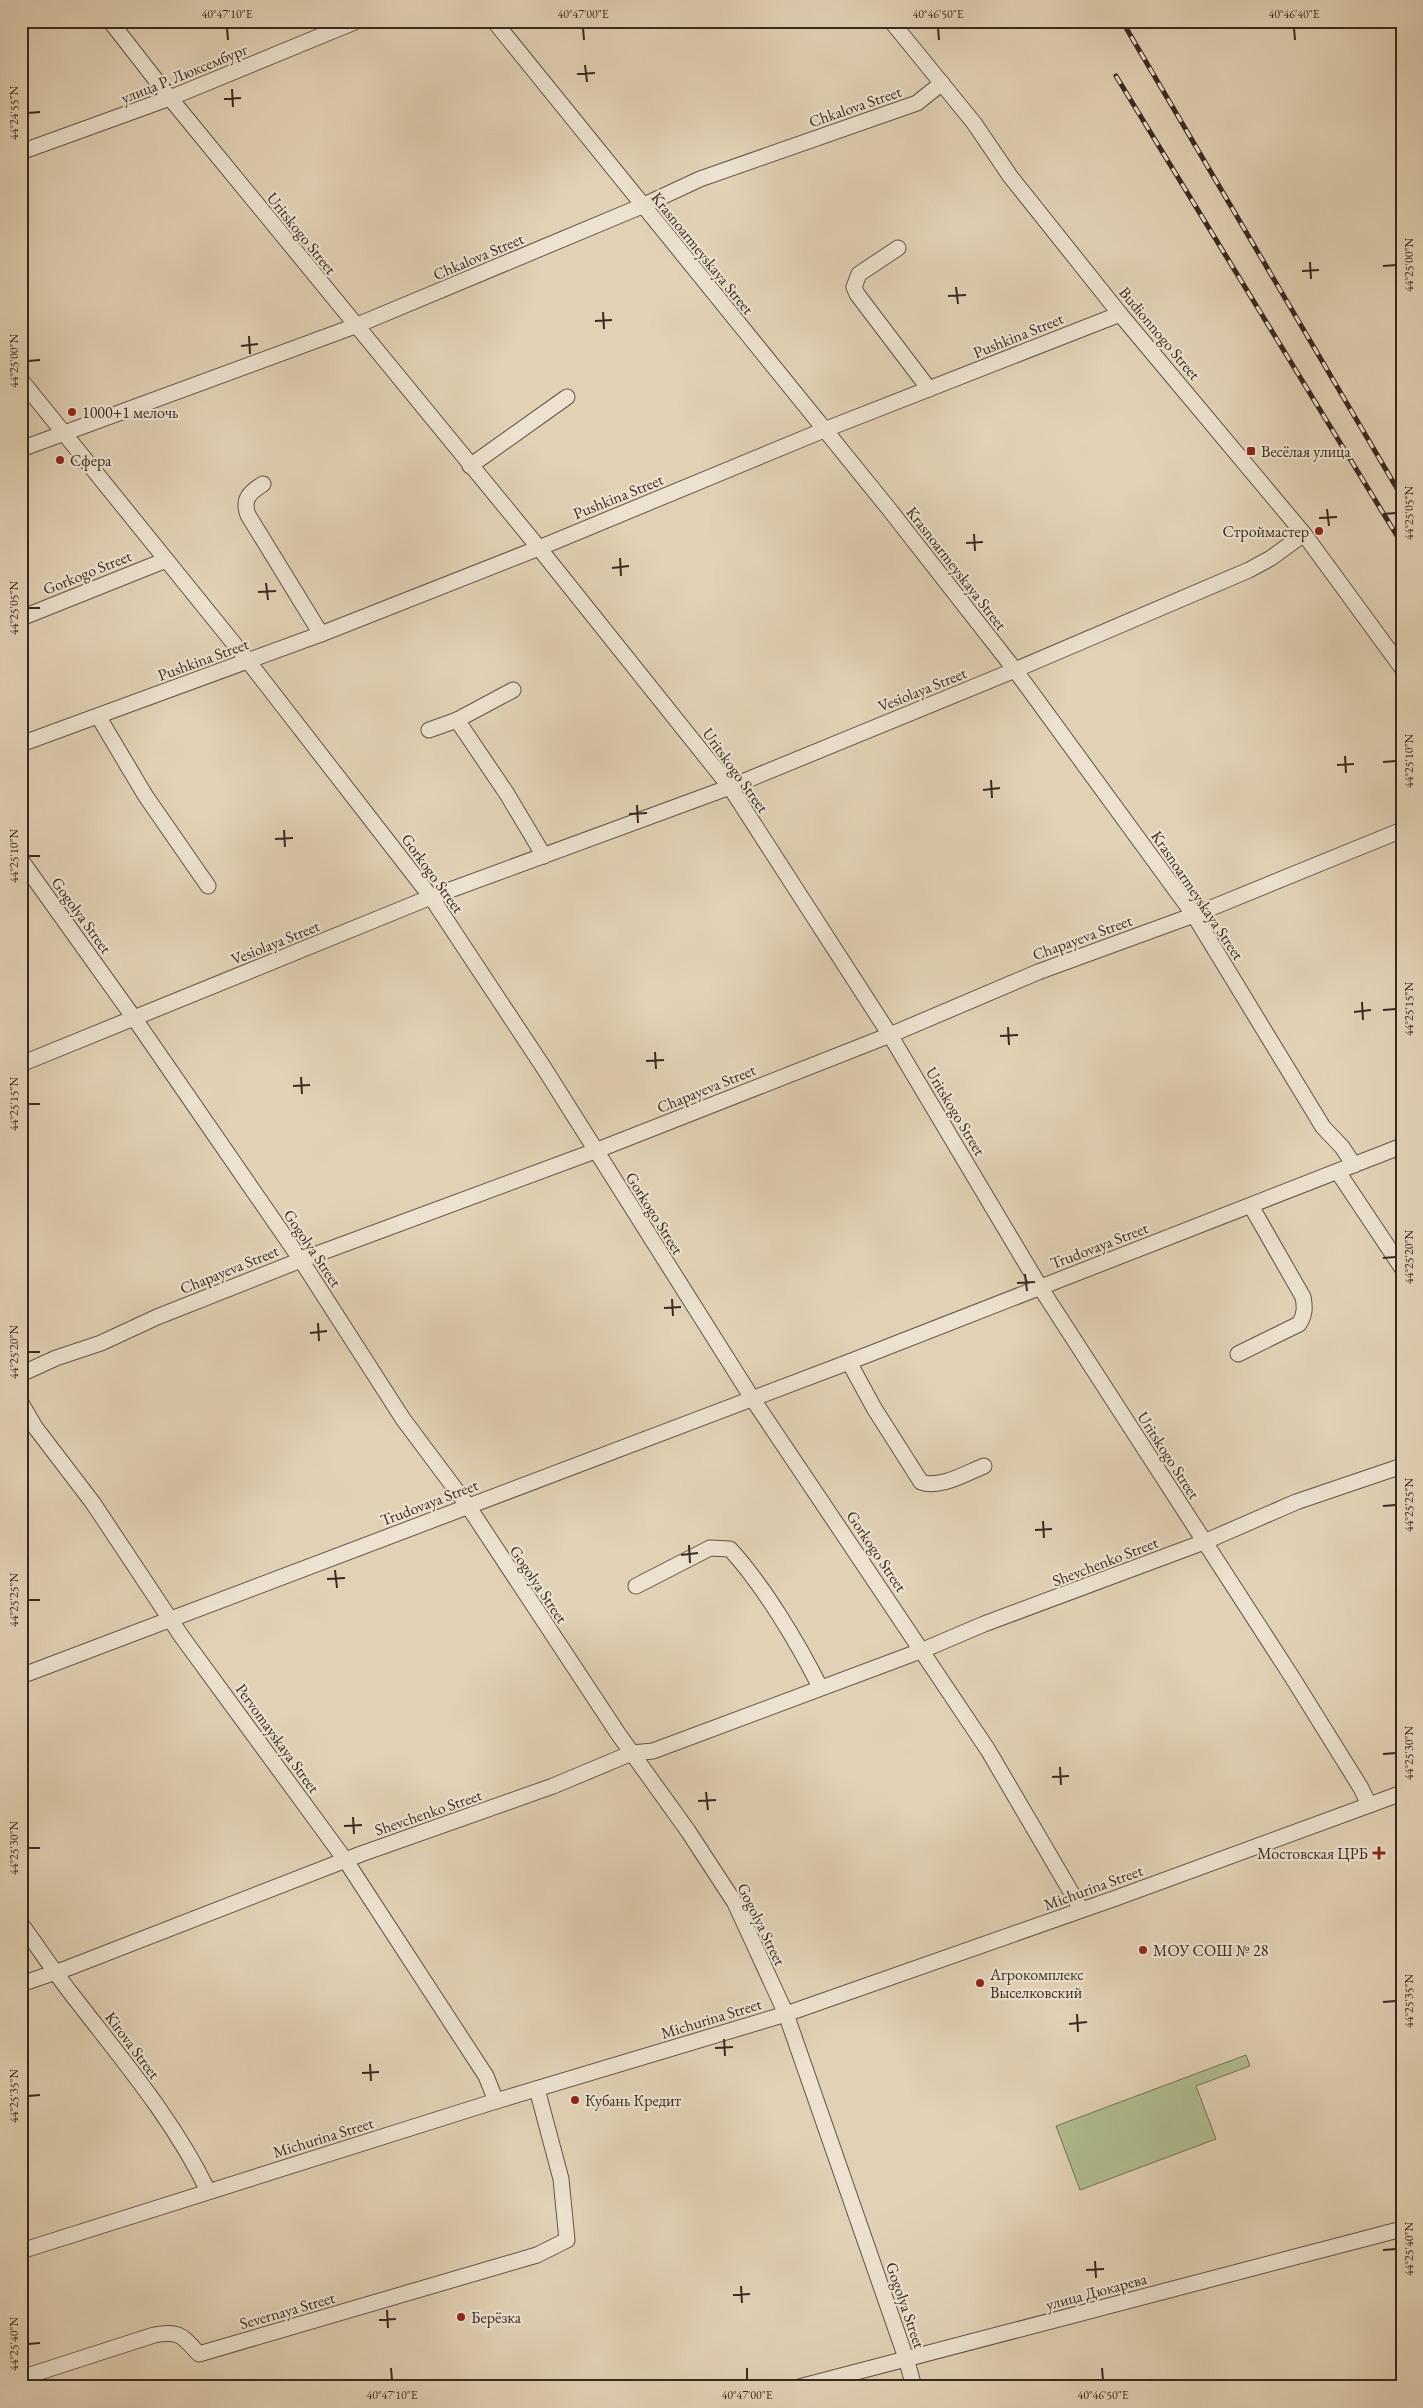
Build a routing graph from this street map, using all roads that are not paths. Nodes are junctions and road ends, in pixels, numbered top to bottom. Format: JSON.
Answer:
{"nodes":[{"id":1,"x":110,"y":21,"type":"edge"},
{"id":2,"x":357,"y":21,"type":"edge"},
{"id":3,"x":494,"y":21,"type":"edge"},
{"id":4,"x":891,"y":21,"type":"edge"},
{"id":5,"x":942,"y":83,"type":"junction"},
{"id":6,"x":170,"y":98,"type":"junction"},
{"id":7,"x":21,"y":152,"type":"edge"},
{"id":8,"x":642,"y":206,"type":"junction"},
{"id":9,"x":898,"y":248,"type":"dead end"},
{"id":10,"x":1120,"y":314,"type":"junction"},
{"id":11,"x":355,"y":326,"type":"junction"},
{"id":12,"x":21,"y":380,"type":"edge"},
{"id":13,"x":929,"y":390,"type":"junction"},
{"id":14,"x":567,"y":397,"type":"dead end"},
{"id":15,"x":824,"y":430,"type":"junction"},
{"id":16,"x":66,"y":434,"type":"junction"},
{"id":17,"x":21,"y":449,"type":"edge"},
{"id":18,"x":470,"y":466,"type":"junction"},
{"id":19,"x":263,"y":484,"type":"dead end"},
{"id":20,"x":1304,"y":534,"type":"junction"},
{"id":21,"x":539,"y":548,"type":"junction"},
{"id":22,"x":166,"y":560,"type":"junction"},
{"id":23,"x":21,"y":618,"type":"edge"},
{"id":24,"x":320,"y":634,"type":"junction"},
{"id":25,"x":248,"y":661,"type":"junction"},
{"id":26,"x":1402,"y":668,"type":"edge"},
{"id":27,"x":1015,"y":670,"type":"junction"},
{"id":28,"x":513,"y":690,"type":"dead end"},
{"id":29,"x":98,"y":716,"type":"junction"},
{"id":30,"x":457,"y":720,"type":"junction"},
{"id":31,"x":429,"y":730,"type":"dead end"},
{"id":32,"x":21,"y":744,"type":"edge"},
{"id":33,"x":730,"y":787,"type":"junction"},
{"id":34,"x":1402,"y":830,"type":"edge"},
{"id":35,"x":544,"y":856,"type":"junction"},
{"id":36,"x":21,"y":860,"type":"edge"},
{"id":37,"x":208,"y":886,"type":"dead end"},
{"id":38,"x":431,"y":897,"type":"junction"},
{"id":39,"x":1194,"y":915,"type":"junction"},
{"id":40,"x":134,"y":1018,"type":"junction"},
{"id":41,"x":890,"y":1035,"type":"junction"},
{"id":42,"x":21,"y":1064,"type":"edge"},
{"id":43,"x":1402,"y":1146,"type":"edge"},
{"id":44,"x":595,"y":1151,"type":"junction"},
{"id":45,"x":1354,"y":1165,"type":"junction"},
{"id":46,"x":1338,"y":1172,"type":"junction"},
{"id":47,"x":1252,"y":1206,"type":"junction"},
{"id":48,"x":301,"y":1260,"type":"junction"},
{"id":49,"x":1402,"y":1268,"type":"edge"},
{"id":50,"x":1040,"y":1287,"type":"junction"},
{"id":51,"x":1238,"y":1354,"type":"dead end"},
{"id":52,"x":849,"y":1362,"type":"junction"},
{"id":53,"x":21,"y":1374,"type":"edge"},
{"id":54,"x":752,"y":1398,"type":"junction"},
{"id":55,"x":21,"y":1403,"type":"edge"},
{"id":56,"x":984,"y":1466,"type":"dead end"},
{"id":57,"x":1402,"y":1466,"type":"edge"},
{"id":58,"x":468,"y":1506,"type":"junction"},
{"id":59,"x":1204,"y":1542,"type":"junction"},
{"id":60,"x":636,"y":1586,"type":"dead end"},
{"id":61,"x":170,"y":1618,"type":"junction"},
{"id":62,"x":923,"y":1650,"type":"junction"},
{"id":63,"x":21,"y":1676,"type":"edge"},
{"id":64,"x":820,"y":1687,"type":"junction"},
{"id":65,"x":632,"y":1754,"type":"junction"},
{"id":66,"x":1402,"y":1793,"type":"edge"},
{"id":67,"x":1369,"y":1805,"type":"junction"},
{"id":68,"x":346,"y":1861,"type":"junction"},
{"id":69,"x":1081,"y":1909,"type":"junction"},
{"id":70,"x":21,"y":1924,"type":"edge"},
{"id":71,"x":56,"y":1971,"type":"junction"},
{"id":72,"x":21,"y":1984,"type":"edge"},
{"id":73,"x":786,"y":2014,"type":"junction"},
{"id":74,"x":537,"y":2089,"type":"junction"},
{"id":75,"x":496,"y":2101,"type":"junction"},
{"id":76,"x":208,"y":2191,"type":"junction"},
{"id":77,"x":1402,"y":2229,"type":"edge"},
{"id":78,"x":21,"y":2251,"type":"edge"},
{"id":79,"x":906,"y":2358,"type":"junction"},
{"id":80,"x":21,"y":2378,"type":"edge"},
{"id":81,"x":799,"y":2387,"type":"edge"},
{"id":82,"x":914,"y":2387,"type":"edge"}],
"edges":[{"from":1,"to":6,"type":"street","name":"Uritskogo Street"},
{"from":2,"to":6,"type":"street","name":"улица Р. Люксембург"},
{"from":3,"to":8,"type":"street","name":"Krasnoarmeyskaya Street"},
{"from":4,"to":5,"type":"street","name":"Budionnogo Street"},
{"from":5,"to":8,"type":"street","name":"Chkalova Street"},
{"from":5,"to":10,"type":"street","name":"Budionnogo Street"},
{"from":6,"to":7,"type":"street","name":"улица Р. Люксембург"},
{"from":6,"to":11,"type":"street","name":"Uritskogo Street"},
{"from":8,"to":11,"type":"street","name":"Chkalova Street"},
{"from":8,"to":15,"type":"street","name":"Krasnoarmeyskaya Street"},
{"from":9,"to":13,"type":"street"},
{"from":10,"to":13,"type":"street","name":"Pushkina Street"},
{"from":10,"to":20,"type":"street","name":"Budionnogo Street"},
{"from":11,"to":16,"type":"street","name":"Chkalova Street"},
{"from":11,"to":18,"type":"street","name":"Uritskogo Street"},
{"from":12,"to":16,"type":"street","name":"Gorkogo Street"},
{"from":13,"to":15,"type":"street","name":"Pushkina Street"},
{"from":14,"to":18,"type":"street"},
{"from":15,"to":21,"type":"street","name":"Pushkina Street"},
{"from":15,"to":27,"type":"street","name":"Krasnoarmeyskaya Street"},
{"from":16,"to":17,"type":"street","name":"Chkalova Street"},
{"from":16,"to":22,"type":"street","name":"Gorkogo Street"},
{"from":18,"to":21,"type":"street","name":"Uritskogo Street"},
{"from":19,"to":24,"type":"street"},
{"from":20,"to":26,"type":"street","name":"Budionnogo Street"},
{"from":20,"to":27,"type":"street","name":"Vesiolaya Street"},
{"from":21,"to":24,"type":"street","name":"Pushkina Street"},
{"from":21,"to":33,"type":"street","name":"Uritskogo Street"},
{"from":22,"to":23,"type":"street","name":"Gorkogo Street"},
{"from":22,"to":25,"type":"street","name":"Gorkogo Street"},
{"from":24,"to":25,"type":"street","name":"Pushkina Street"},
{"from":25,"to":29,"type":"street","name":"Pushkina Street"},
{"from":25,"to":38,"type":"street","name":"Gorkogo Street"},
{"from":27,"to":33,"type":"street","name":"Vesiolaya Street"},
{"from":27,"to":39,"type":"street","name":"Krasnoarmeyskaya Street"},
{"from":28,"to":30,"type":"street"},
{"from":29,"to":32,"type":"street","name":"Pushkina Street"},
{"from":29,"to":37,"type":"street"},
{"from":30,"to":31,"type":"street"},
{"from":30,"to":35,"type":"street"},
{"from":33,"to":35,"type":"street","name":"Vesiolaya Street"},
{"from":33,"to":41,"type":"street","name":"Uritskogo Street"},
{"from":34,"to":39,"type":"street","name":"Chapayeva Street"},
{"from":35,"to":38,"type":"street","name":"Vesiolaya Street"},
{"from":36,"to":40,"type":"street","name":"Gogolya Street"},
{"from":38,"to":40,"type":"street","name":"Vesiolaya Street"},
{"from":38,"to":44,"type":"street","name":"Gorkogo Street"},
{"from":39,"to":41,"type":"street","name":"Chapayeva Street"},
{"from":39,"to":45,"type":"street","name":"Krasnoarmeyskaya Street"},
{"from":40,"to":42,"type":"street","name":"Vesiolaya Street"},
{"from":40,"to":48,"type":"street","name":"Gogolya Street"},
{"from":41,"to":44,"type":"street","name":"Chapayeva Street"},
{"from":41,"to":50,"type":"street","name":"Uritskogo Street"},
{"from":43,"to":45,"type":"street","name":"Trudovaya Street"},
{"from":44,"to":48,"type":"street","name":"Chapayeva Street"},
{"from":44,"to":54,"type":"street","name":"Gorkogo Street"},
{"from":45,"to":46,"type":"street","name":"Trudovaya Street"},
{"from":46,"to":47,"type":"street","name":"Trudovaya Street"},
{"from":46,"to":49,"type":"street"},
{"from":47,"to":50,"type":"street","name":"Trudovaya Street"},
{"from":47,"to":51,"type":"street"},
{"from":48,"to":53,"type":"street","name":"Chapayeva Street"},
{"from":48,"to":58,"type":"street","name":"Gogolya Street"},
{"from":50,"to":52,"type":"street","name":"Trudovaya Street"},
{"from":50,"to":59,"type":"street","name":"Uritskogo Street"},
{"from":52,"to":54,"type":"street","name":"Trudovaya Street"},
{"from":52,"to":56,"type":"street"},
{"from":54,"to":58,"type":"street","name":"Trudovaya Street"},
{"from":54,"to":62,"type":"street","name":"Gorkogo Street"},
{"from":55,"to":61,"type":"street","name":"Pervomayskaya Street"},
{"from":57,"to":59,"type":"street","name":"Shevchenko Street"},
{"from":58,"to":61,"type":"street","name":"Trudovaya Street"},
{"from":58,"to":65,"type":"street","name":"Gogolya Street"},
{"from":59,"to":62,"type":"street","name":"Shevchenko Street"},
{"from":59,"to":67,"type":"street","name":"Uritskogo Street"},
{"from":60,"to":64,"type":"street"},
{"from":61,"to":63,"type":"street","name":"Trudovaya Street"},
{"from":61,"to":68,"type":"street","name":"Pervomayskaya Street"},
{"from":62,"to":64,"type":"street","name":"Shevchenko Street"},
{"from":62,"to":69,"type":"street","name":"Gorkogo Street"},
{"from":64,"to":65,"type":"street","name":"Shevchenko Street"},
{"from":65,"to":68,"type":"street","name":"Shevchenko Street"},
{"from":65,"to":73,"type":"street","name":"Gogolya Street"},
{"from":66,"to":67,"type":"street","name":"Michurina Street"},
{"from":67,"to":69,"type":"street","name":"Michurina Street"},
{"from":68,"to":71,"type":"street","name":"Shevchenko Street"},
{"from":68,"to":75,"type":"street","name":"Pervomayskaya Street"},
{"from":69,"to":73,"type":"street","name":"Michurina Street"},
{"from":70,"to":71,"type":"street","name":"Kirova Street"},
{"from":71,"to":72,"type":"street","name":"Shevchenko Street"},
{"from":71,"to":76,"type":"street","name":"Kirova Street"},
{"from":73,"to":74,"type":"street","name":"Michurina Street"},
{"from":73,"to":79,"type":"street","name":"Gogolya Street"},
{"from":74,"to":75,"type":"street","name":"Michurina Street"},
{"from":74,"to":80,"type":"street","name":"Severnaya Street"},
{"from":75,"to":76,"type":"street","name":"Michurina Street"},
{"from":76,"to":78,"type":"street","name":"Michurina Street"},
{"from":77,"to":79,"type":"street","name":"улица Дюкарева"},
{"from":79,"to":81,"type":"street","name":"улица Дюкарева"},
{"from":79,"to":82,"type":"street","name":"Gogolya Street"}]}
